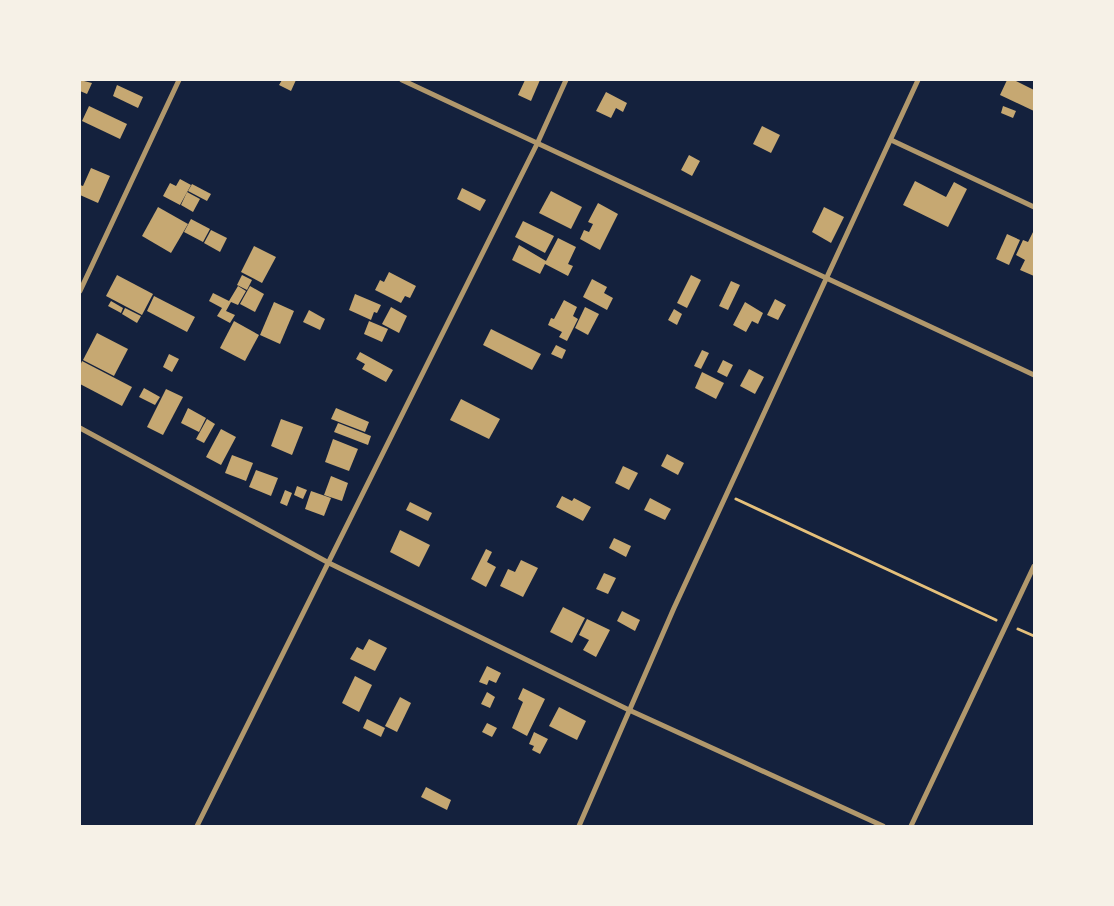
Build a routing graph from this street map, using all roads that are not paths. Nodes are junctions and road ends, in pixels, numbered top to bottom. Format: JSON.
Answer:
{"nodes":[{"id":1,"x":179,"y":80,"type":"edge"},
{"id":2,"x":402,"y":80,"type":"edge"},
{"id":3,"x":566,"y":80,"type":"edge"},
{"id":4,"x":918,"y":80,"type":"edge"},
{"id":5,"x":891,"y":140,"type":"junction"},
{"id":6,"x":537,"y":144,"type":"junction"},
{"id":7,"x":1034,"y":207,"type":"edge"},
{"id":8,"x":827,"y":278,"type":"junction"},
{"id":9,"x":80,"y":291,"type":"edge"},
{"id":10,"x":1034,"y":375,"type":"edge"},
{"id":11,"x":80,"y":428,"type":"edge"},
{"id":12,"x":329,"y":563,"type":"junction"},
{"id":13,"x":1034,"y":566,"type":"edge"},
{"id":14,"x":630,"y":710,"type":"junction"},
{"id":15,"x":197,"y":826,"type":"edge"},
{"id":16,"x":579,"y":826,"type":"edge"},
{"id":17,"x":882,"y":826,"type":"edge"},
{"id":18,"x":911,"y":826,"type":"edge"}],
"edges":[{"from":1,"to":9,"type":"street"},
{"from":2,"to":6,"type":"street"},
{"from":3,"to":6,"type":"street"},
{"from":4,"to":5,"type":"street"},
{"from":5,"to":7,"type":"street"},
{"from":5,"to":8,"type":"street"},
{"from":6,"to":8,"type":"street"},
{"from":6,"to":12,"type":"street"},
{"from":8,"to":10,"type":"street"},
{"from":8,"to":14,"type":"street"},
{"from":11,"to":12,"type":"street"},
{"from":12,"to":14,"type":"street"},
{"from":12,"to":15,"type":"street"},
{"from":13,"to":18,"type":"street"},
{"from":14,"to":16,"type":"street"},
{"from":14,"to":17,"type":"street"}]}
